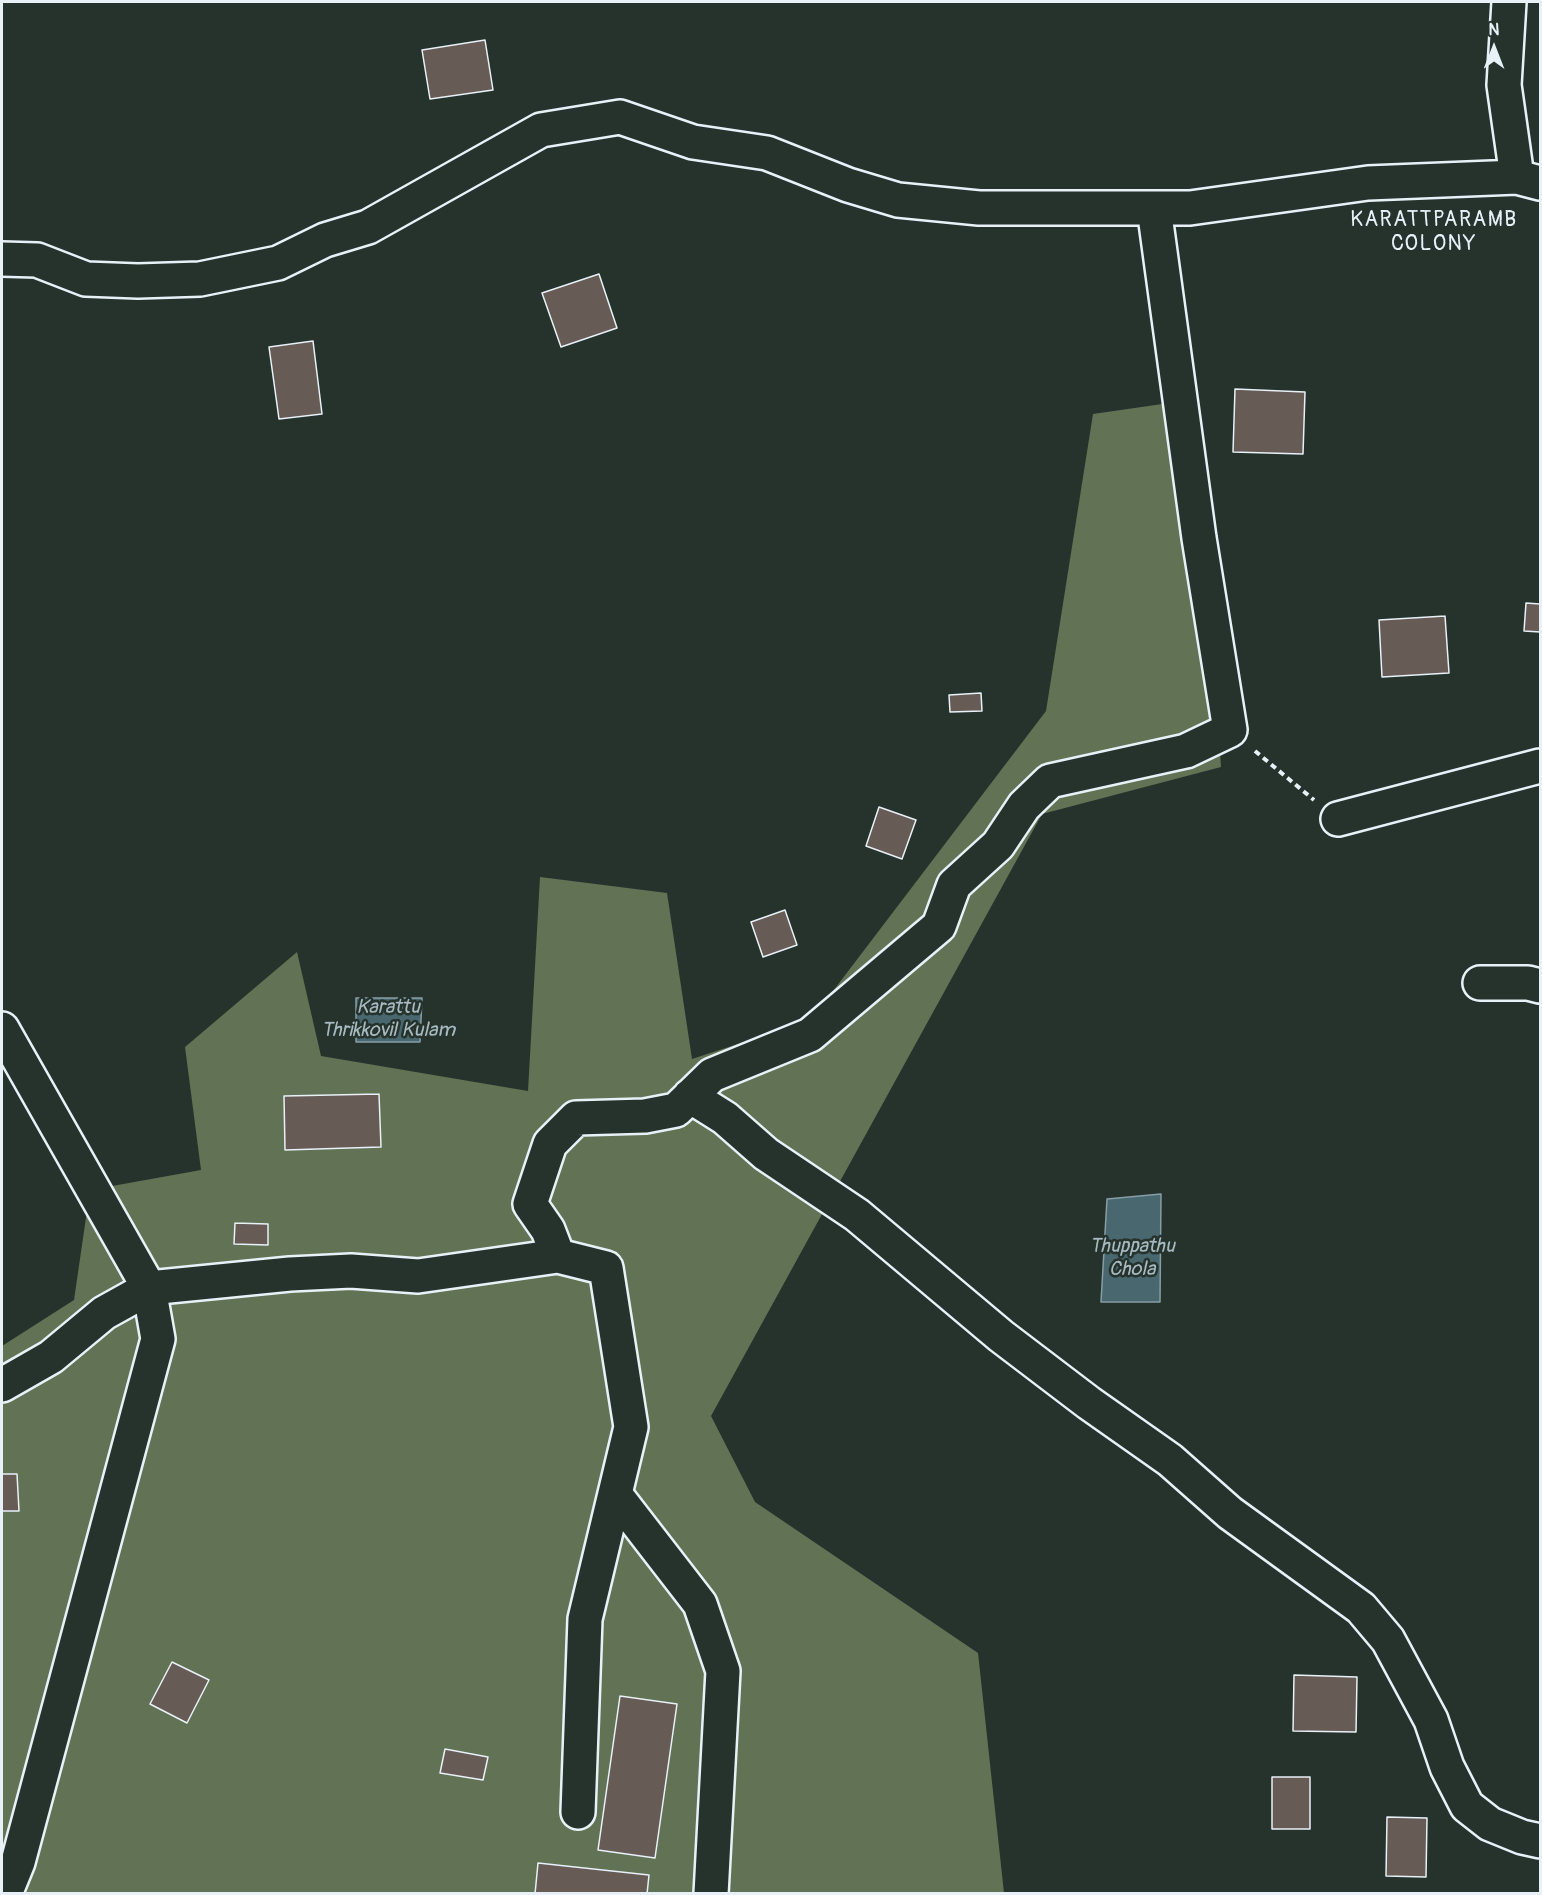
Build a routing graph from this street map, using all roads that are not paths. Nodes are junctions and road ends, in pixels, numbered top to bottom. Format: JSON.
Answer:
{"nodes":[{"id":1,"x":1509,"y":2,"type":"edge"},
{"id":2,"x":1529,"y":180,"type":"edge"},
{"id":3,"x":1155,"y":208,"type":"junction"},
{"id":4,"x":2,"y":259,"type":"edge"},
{"id":5,"x":1540,"y":766,"type":"edge"},
{"id":6,"x":1338,"y":819,"type":"road end"},
{"id":7,"x":1480,"y":983,"type":"dead end"},
{"id":8,"x":1540,"y":986,"type":"edge"},
{"id":9,"x":2,"y":1029,"type":"edge"},
{"id":10,"x":690,"y":1096,"type":"junction"},
{"id":11,"x":558,"y":1256,"type":"junction"},
{"id":12,"x":149,"y":1288,"type":"junction"},
{"id":13,"x":2,"y":1386,"type":"edge"},
{"id":14,"x":615,"y":1494,"type":"junction"},
{"id":15,"x":578,"y":1812,"type":"dead end"},
{"id":16,"x":1540,"y":1841,"type":"edge"},
{"id":17,"x":5,"y":1893,"type":"edge"},
{"id":18,"x":711,"y":1893,"type":"edge"}],
"edges":[{"from":1,"to":2,"type":"street"},
{"from":2,"to":3,"type":"street"},
{"from":3,"to":4,"type":"street"},
{"from":3,"to":10,"type":"street"},
{"from":5,"to":6,"type":"street"},
{"from":7,"to":8,"type":"street"},
{"from":9,"to":12,"type":"street"},
{"from":10,"to":11,"type":"street"},
{"from":10,"to":16,"type":"street"},
{"from":11,"to":12,"type":"street"},
{"from":11,"to":14,"type":"street"},
{"from":12,"to":13,"type":"street"},
{"from":12,"to":17,"type":"street"},
{"from":14,"to":15,"type":"street"},
{"from":14,"to":18,"type":"street"}]}
